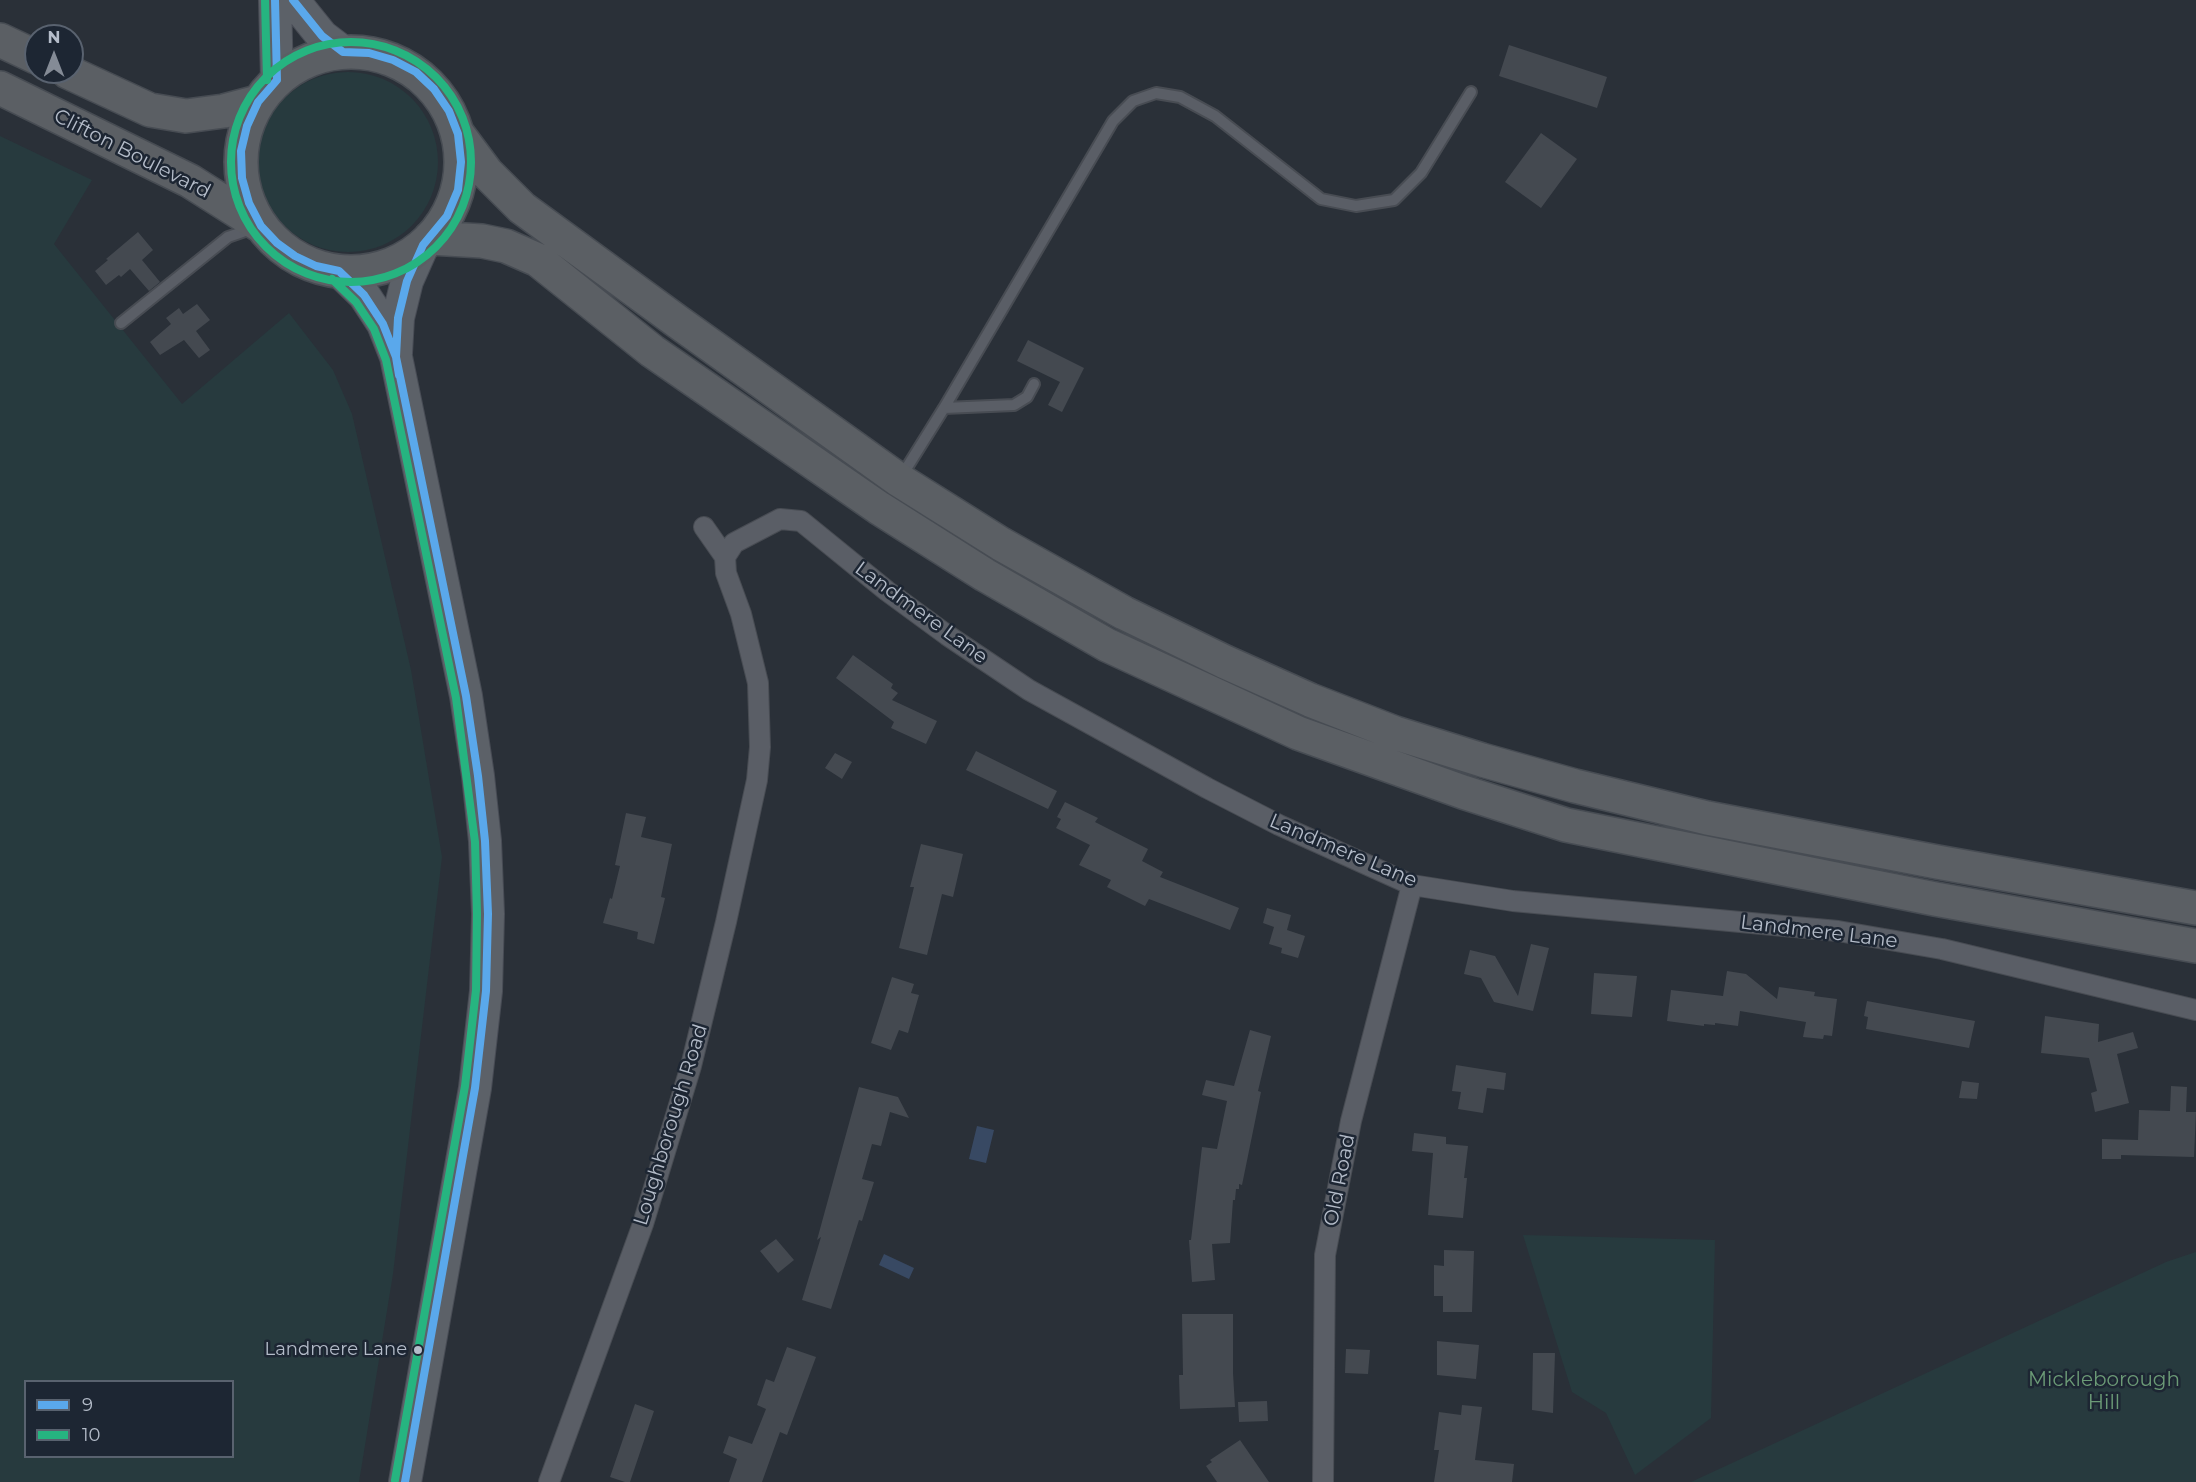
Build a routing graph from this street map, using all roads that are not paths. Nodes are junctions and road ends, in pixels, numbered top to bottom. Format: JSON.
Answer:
{"nodes":[{"id":1,"x":275,"y":0,"type":"edge"},
{"id":2,"x":293,"y":0,"type":"edge"},
{"id":3,"x":0,"y":40,"type":"edge"},
{"id":4,"x":24,"y":51,"type":"edge"},
{"id":5,"x":343,"y":52,"type":"junction"},
{"id":6,"x":84,"y":79,"type":"edge"},
{"id":7,"x":0,"y":88,"type":"edge"},
{"id":8,"x":268,"y":91,"type":"junction"},
{"id":9,"x":1471,"y":92,"type":"dead end"},
{"id":10,"x":458,"y":134,"type":"junction"},
{"id":11,"x":261,"y":226,"type":"junction"},
{"id":12,"x":427,"y":242,"type":"junction"},
{"id":13,"x":339,"y":271,"type":"junction"},
{"id":14,"x":121,"y":323,"type":"dead end"},
{"id":15,"x":396,"y":357,"type":"junction"},
{"id":16,"x":1034,"y":384,"type":"dead end"},
{"id":17,"x":944,"y":408,"type":"junction"},
{"id":18,"x":899,"y":480,"type":"junction"},
{"id":19,"x":704,"y":527,"type":"dead end"},
{"id":20,"x":725,"y":557,"type":"junction"},
{"id":21,"x":1412,"y":885,"type":"junction"},
{"id":22,"x":2196,"y":908,"type":"edge"},
{"id":23,"x":2196,"y":946,"type":"edge"},
{"id":24,"x":2196,"y":1010,"type":"edge"},
{"id":25,"x":408,"y":1481,"type":"edge"},
{"id":26,"x":549,"y":1482,"type":"edge"},
{"id":27,"x":1323,"y":1482,"type":"edge"}],
"edges":[{"from":1,"to":8,"type":"main road"},
{"from":2,"to":5,"type":"main road"},
{"from":3,"to":4,"type":"highway"},
{"from":5,"to":8,"type":"highway"},
{"from":5,"to":10,"type":"highway"},
{"from":6,"to":8,"type":"highway"},
{"from":7,"to":11,"type":"highway","name":"Clifton Boulevard"},
{"from":8,"to":11,"type":"highway"},
{"from":9,"to":17,"type":"lane"},
{"from":10,"to":12,"type":"highway"},
{"from":10,"to":18,"type":"highway"},
{"from":11,"to":13,"type":"highway"},
{"from":11,"to":14,"type":"lane"},
{"from":12,"to":13,"type":"highway"},
{"from":12,"to":15,"type":"main road"},
{"from":12,"to":23,"type":"highway"},
{"from":13,"to":15,"type":"main road"},
{"from":15,"to":25,"type":"main road"},
{"from":16,"to":17,"type":"lane"},
{"from":17,"to":18,"type":"lane"},
{"from":18,"to":22,"type":"highway"},
{"from":19,"to":20,"type":"street"},
{"from":20,"to":21,"type":"street","name":"Landmere Lane"},
{"from":20,"to":26,"type":"street","name":"Loughborough Road"},
{"from":21,"to":24,"type":"street","name":"Landmere Lane"},
{"from":21,"to":27,"type":"street","name":"Old Road"}]}
